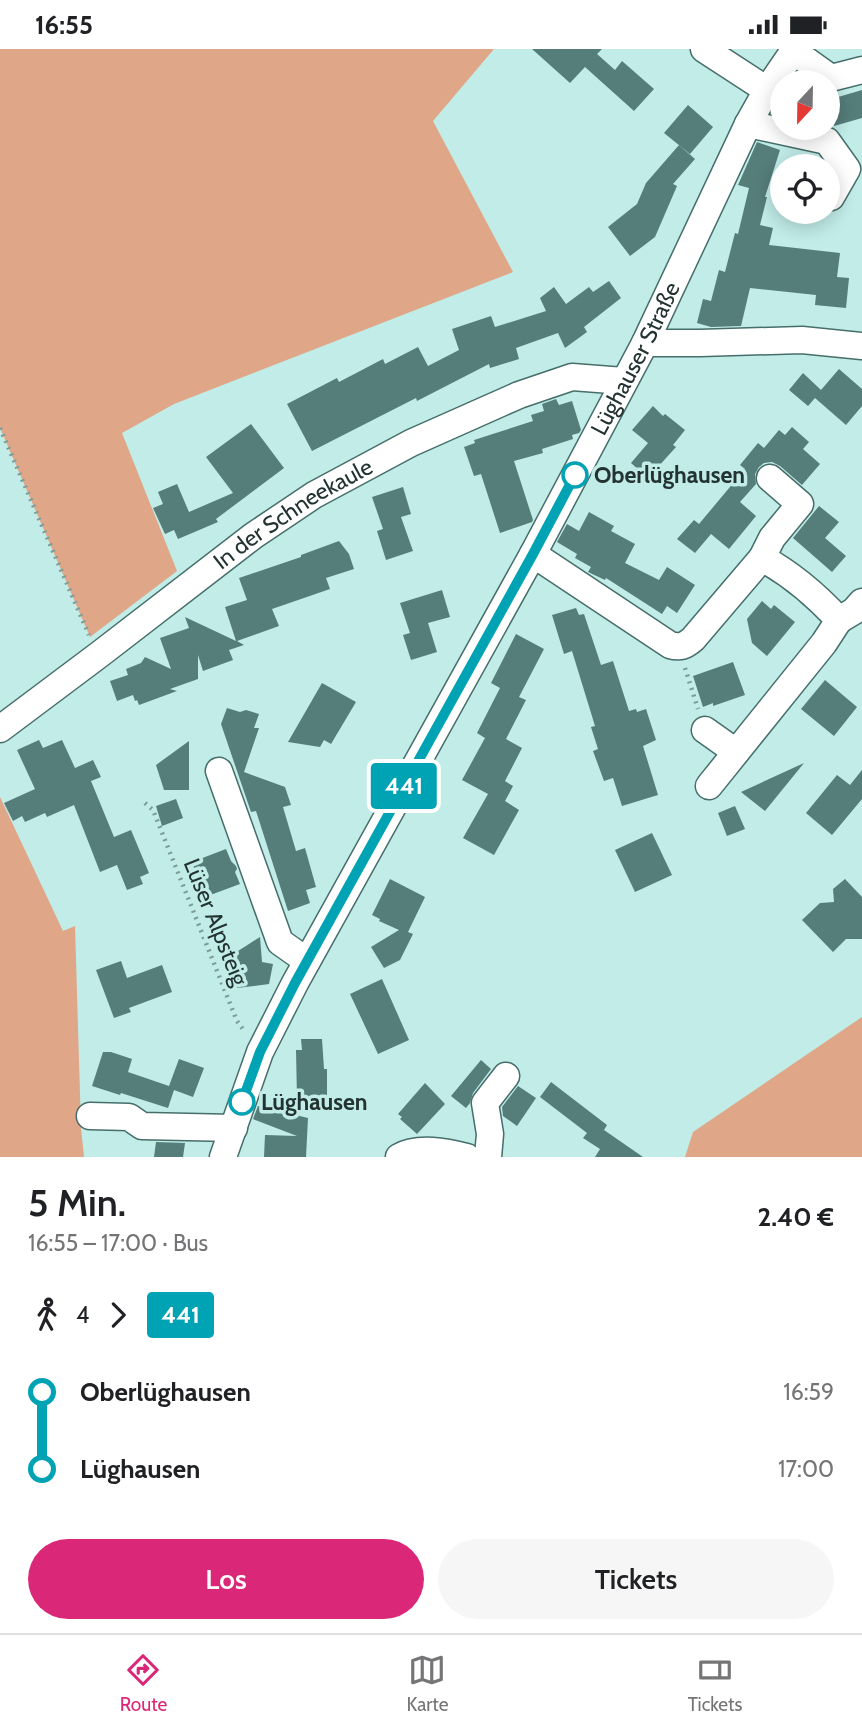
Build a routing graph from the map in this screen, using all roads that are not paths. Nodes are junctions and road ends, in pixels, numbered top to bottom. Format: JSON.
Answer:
{"nodes":[{"id":1,"x":704,"y":49,"type":"edge"},
{"id":2,"x":794,"y":50,"type":"edge"},
{"id":3,"x":862,"y":70,"type":"edge"},
{"id":4,"x":767,"y":90,"type":"junction"},
{"id":5,"x":748,"y":124,"type":"junction"},
{"id":6,"x":837,"y":154,"type":"edge"},
{"id":7,"x":840,"y":158,"type":"edge"},
{"id":8,"x":840,"y":182,"type":"edge"},
{"id":9,"x":645,"y":343,"type":"junction"},
{"id":10,"x":862,"y":346,"type":"edge"},
{"id":11,"x":624,"y":381,"type":"junction"},
{"id":12,"x":770,"y":478,"type":"dead end"},
{"id":13,"x":533,"y":554,"type":"junction"},
{"id":14,"x":762,"y":558,"type":"junction"},
{"id":15,"x":862,"y":602,"type":"edge"},
{"id":16,"x":839,"y":620,"type":"junction"},
{"id":17,"x":0,"y":729,"type":"edge"},
{"id":18,"x":705,"y":730,"type":"road end"},
{"id":19,"x":736,"y":752,"type":"junction"},
{"id":20,"x":219,"y":771,"type":"dead end"},
{"id":21,"x":709,"y":786,"type":"dead end"},
{"id":22,"x":307,"y":961,"type":"junction"},
{"id":23,"x":506,"y":1076,"type":"dead end"},
{"id":24,"x":90,"y":1116,"type":"dead end"},
{"id":25,"x":234,"y":1128,"type":"junction"},
{"id":26,"x":223,"y":1157,"type":"edge"},
{"id":27,"x":399,"y":1157,"type":"edge"},
{"id":28,"x":467,"y":1157,"type":"edge"},
{"id":29,"x":488,"y":1157,"type":"edge"}],
"edges":[{"from":1,"to":4,"type":"street"},
{"from":2,"to":3,"type":"street"},
{"from":2,"to":4,"type":"street","name":"Lüghauser Straße"},
{"from":4,"to":5,"type":"street","name":"Lüghauser Straße"},
{"from":5,"to":6,"type":"street"},
{"from":5,"to":9,"type":"street","name":"Lüghauser Straße"},
{"from":7,"to":8,"type":"street"},
{"from":9,"to":10,"type":"street"},
{"from":9,"to":11,"type":"street","name":"Lüghauser Straße"},
{"from":11,"to":13,"type":"street","name":"Lüghauser Straße"},
{"from":11,"to":17,"type":"street","name":"In der Schneekaule"},
{"from":12,"to":14,"type":"street"},
{"from":13,"to":14,"type":"street"},
{"from":13,"to":22,"type":"street","name":"Lüghauser Straße"},
{"from":14,"to":16,"type":"street"},
{"from":15,"to":16,"type":"street"},
{"from":16,"to":19,"type":"street"},
{"from":18,"to":19,"type":"street"},
{"from":19,"to":21,"type":"street"},
{"from":20,"to":22,"type":"street"},
{"from":22,"to":25,"type":"street","name":"Lüghauser Straße"},
{"from":23,"to":29,"type":"street"},
{"from":24,"to":25,"type":"street"},
{"from":25,"to":26,"type":"street","name":"Lüghauser Straße"},
{"from":27,"to":28,"type":"street"}]}
